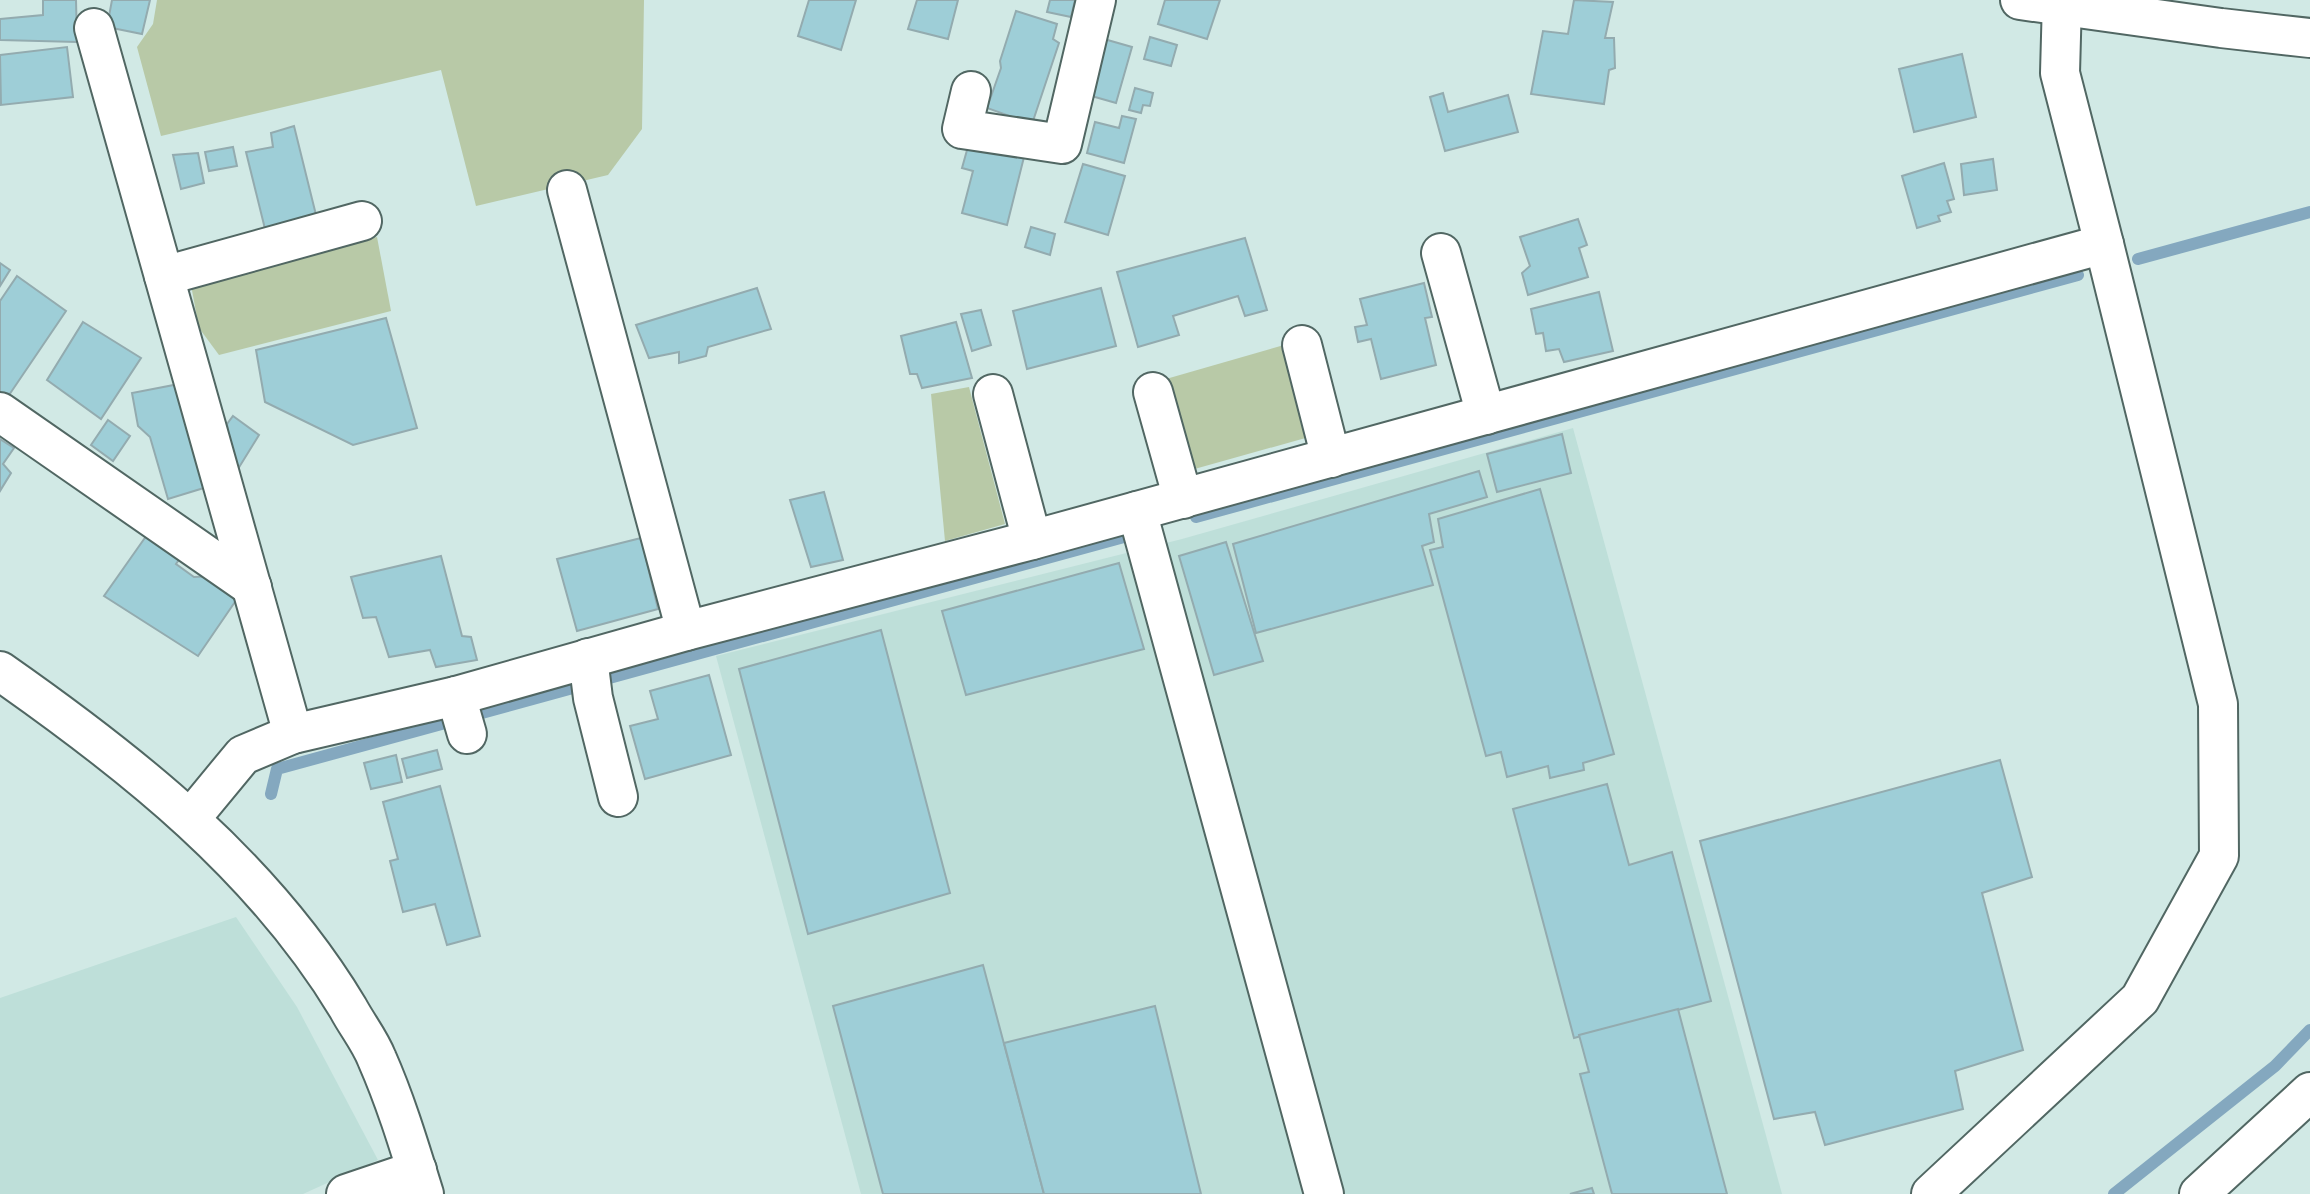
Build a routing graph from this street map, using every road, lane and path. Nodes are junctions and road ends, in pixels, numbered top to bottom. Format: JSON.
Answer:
{"nodes":[{"id":1,"x":1096,"y":0,"type":"edge"},
{"id":2,"x":2020,"y":0,"type":"edge"},
{"id":3,"x":2061,"y":3,"type":"edge"},
{"id":4,"x":94,"y":28,"type":"dead end"},
{"id":5,"x":2310,"y":38,"type":"edge"},
{"id":6,"x":971,"y":92,"type":"dead end"},
{"id":7,"x":567,"y":190,"type":"dead end"},
{"id":8,"x":362,"y":221,"type":"dead end"},
{"id":9,"x":2104,"y":244,"type":"junction"},
{"id":10,"x":1441,"y":253,"type":"dead end"},
{"id":11,"x":164,"y":276,"type":"junction"},
{"id":12,"x":1302,"y":345,"type":"dead end"},
{"id":13,"x":1153,"y":392,"type":"dead end"},
{"id":14,"x":993,"y":394,"type":"dead end"},
{"id":15,"x":0,"y":412,"type":"edge"},
{"id":16,"x":1486,"y":415,"type":"junction"},
{"id":17,"x":1331,"y":458,"type":"junction"},
{"id":18,"x":1183,"y":499,"type":"junction"},
{"id":19,"x":1138,"y":511,"type":"junction"},
{"id":20,"x":1032,"y":540,"type":"junction"},
{"id":21,"x":252,"y":587,"type":"junction"},
{"id":22,"x":686,"y":631,"type":"junction"},
{"id":23,"x":588,"y":659,"type":"junction"},
{"id":24,"x":0,"y":671,"type":"edge"},
{"id":25,"x":456,"y":696,"type":"junction"},
{"id":26,"x":293,"y":734,"type":"junction"},
{"id":27,"x":467,"y":734,"type":"dead end"},
{"id":28,"x":618,"y":797,"type":"dead end"},
{"id":29,"x":191,"y":818,"type":"junction"},
{"id":30,"x":2310,"y":1092,"type":"edge"},
{"id":31,"x":421,"y":1182,"type":"edge"},
{"id":32,"x":346,"y":1194,"type":"edge"},
{"id":33,"x":1324,"y":1194,"type":"edge"},
{"id":34,"x":1931,"y":1194,"type":"edge"},
{"id":35,"x":2199,"y":1194,"type":"edge"}],
"edges":[{"from":1,"to":6,"type":"street"},
{"from":2,"to":3,"type":"street"},
{"from":3,"to":5,"type":"street"},
{"from":3,"to":9,"type":"street"},
{"from":4,"to":11,"type":"street"},
{"from":7,"to":22,"type":"street"},
{"from":8,"to":11,"type":"street"},
{"from":9,"to":16,"type":"street"},
{"from":9,"to":34,"type":"street"},
{"from":10,"to":16,"type":"street"},
{"from":11,"to":21,"type":"street"},
{"from":12,"to":17,"type":"street"},
{"from":13,"to":18,"type":"street"},
{"from":14,"to":20,"type":"street"},
{"from":15,"to":21,"type":"street"},
{"from":16,"to":17,"type":"street"},
{"from":17,"to":18,"type":"street"},
{"from":18,"to":19,"type":"street"},
{"from":19,"to":20,"type":"street"},
{"from":19,"to":33,"type":"street"},
{"from":20,"to":22,"type":"street"},
{"from":21,"to":26,"type":"street"},
{"from":22,"to":23,"type":"street"},
{"from":23,"to":25,"type":"street"},
{"from":23,"to":28,"type":"street"},
{"from":24,"to":29,"type":"street"},
{"from":25,"to":26,"type":"street"},
{"from":25,"to":27,"type":"street"},
{"from":26,"to":29,"type":"street"},
{"from":29,"to":31,"type":"street"},
{"from":30,"to":35,"type":"street"},
{"from":31,"to":32,"type":"street"}]}
